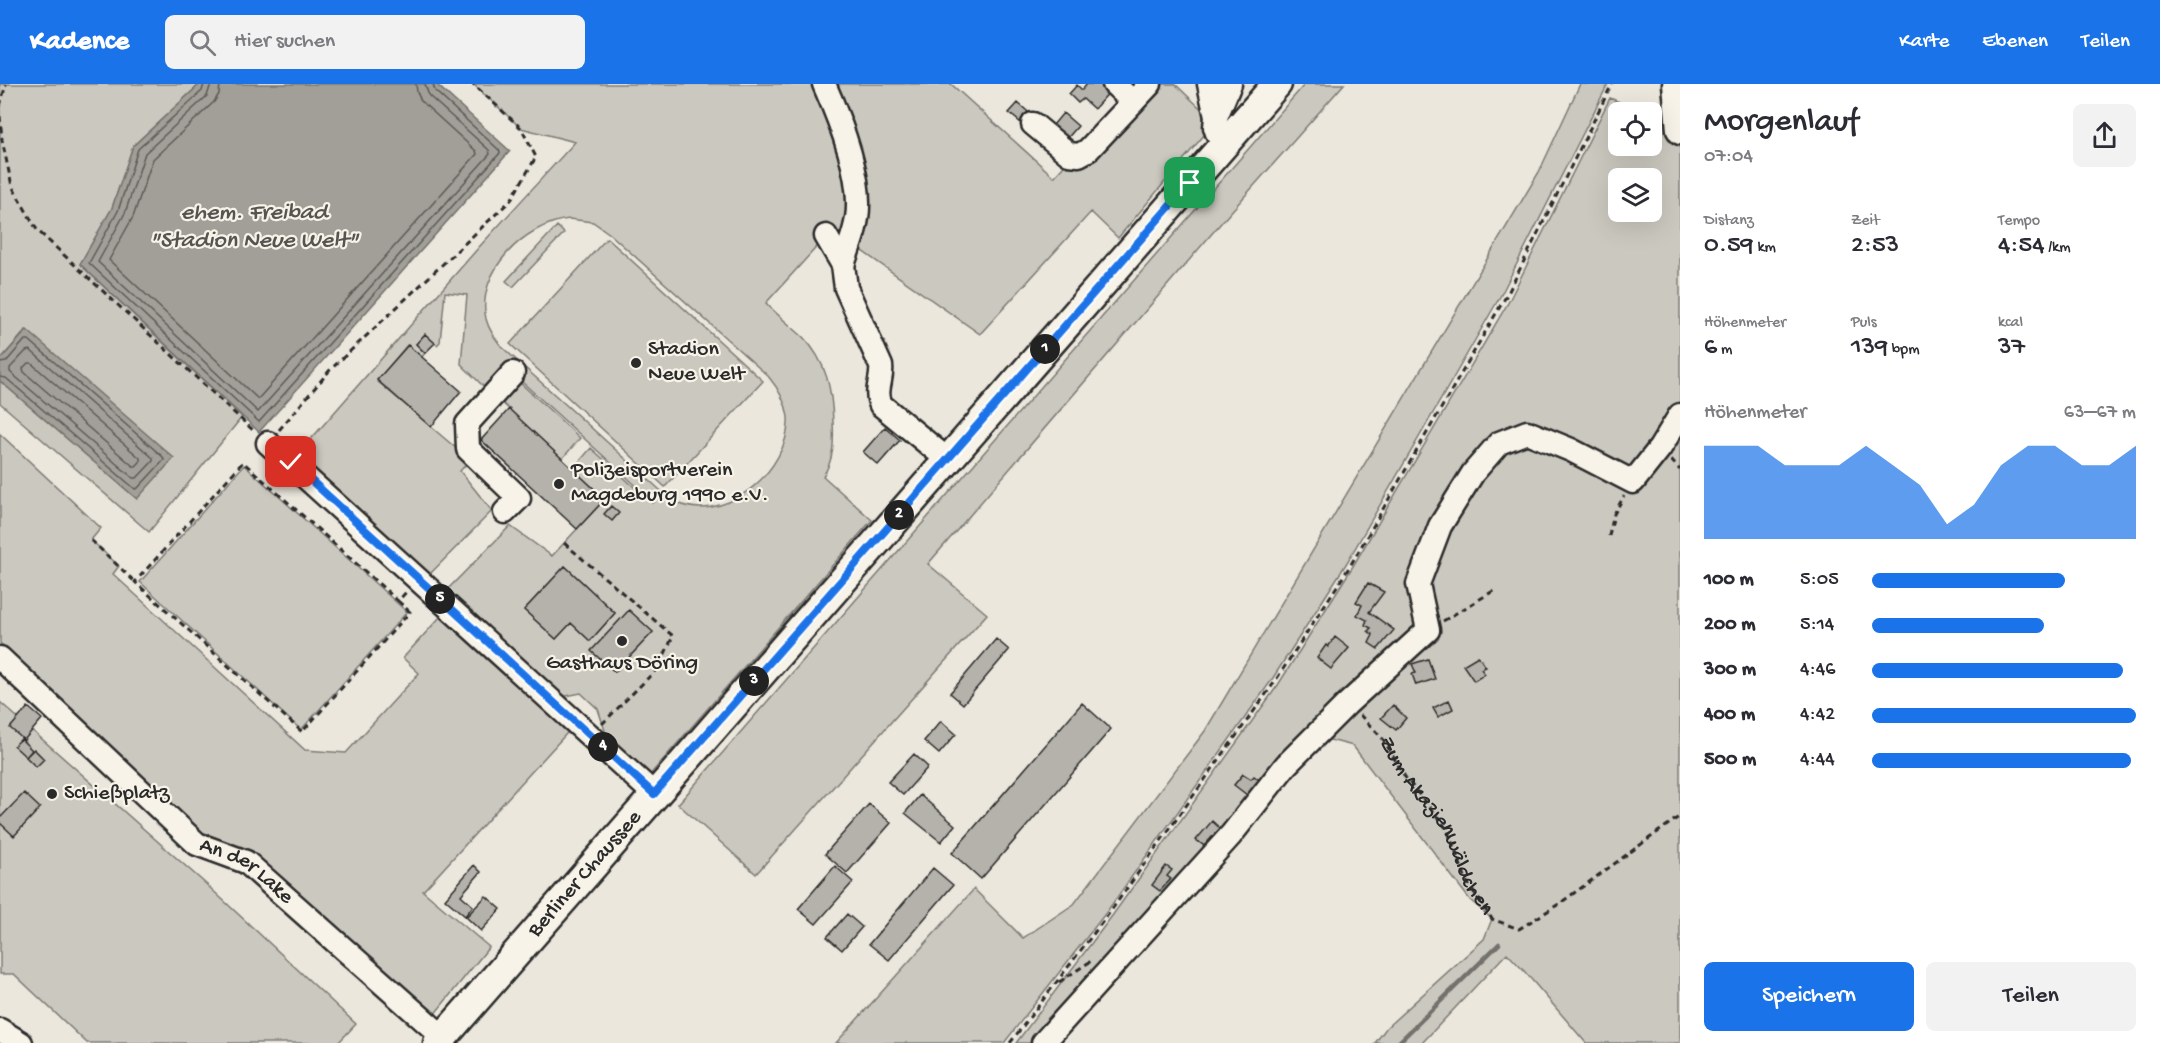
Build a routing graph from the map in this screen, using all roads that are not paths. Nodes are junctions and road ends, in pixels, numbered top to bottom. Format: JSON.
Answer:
{"nodes":[{"id":1,"x":824,"y":84,"type":"edge"},
{"id":2,"x":1114,"y":84,"type":"edge"},
{"id":3,"x":1213,"y":84,"type":"edge"},
{"id":4,"x":1277,"y":84,"type":"edge"},
{"id":5,"x":1674,"y":84,"type":"edge"},
{"id":6,"x":1138,"y":91,"type":"edge"},
{"id":7,"x":1033,"y":124,"type":"dead end"},
{"id":8,"x":1221,"y":129,"type":"junction"},
{"id":9,"x":1680,"y":133,"type":"edge"},
{"id":10,"x":826,"y":236,"type":"dead end"},
{"id":11,"x":843,"y":265,"type":"junction"},
{"id":12,"x":513,"y":373,"type":"dead end"},
{"id":13,"x":1680,"y":416,"type":"edge"},
{"id":14,"x":268,"y":443,"type":"road end"},
{"id":15,"x":948,"y":460,"type":"junction"},
{"id":16,"x":505,"y":512,"type":"dead end"},
{"id":17,"x":0,"y":658,"type":"edge"},
{"id":18,"x":654,"y":794,"type":"junction"},
{"id":19,"x":0,"y":1030,"type":"edge"},
{"id":20,"x":440,"y":1040,"type":"edge"},
{"id":21,"x":21,"y":1043,"type":"edge"},
{"id":22,"x":1043,"y":1043,"type":"edge"}],
"edges":[{"from":1,"to":11,"type":"street"},
{"from":2,"to":6,"type":"street"},
{"from":3,"to":8,"type":"street"},
{"from":4,"to":8,"type":"main road","name":"Berliner Chaussee"},
{"from":5,"to":9,"type":"street"},
{"from":6,"to":7,"type":"street"},
{"from":8,"to":15,"type":"main road","name":"Berliner Chaussee"},
{"from":10,"to":11,"type":"street"},
{"from":11,"to":15,"type":"street"},
{"from":12,"to":16,"type":"street"},
{"from":13,"to":22,"type":"street"},
{"from":14,"to":18,"type":"street"},
{"from":15,"to":18,"type":"main road","name":"Berliner Chaussee"},
{"from":17,"to":20,"type":"street","name":"An der Lake"},
{"from":18,"to":20,"type":"main road","name":"Berliner Chaussee"},
{"from":19,"to":21,"type":"street"}]}
